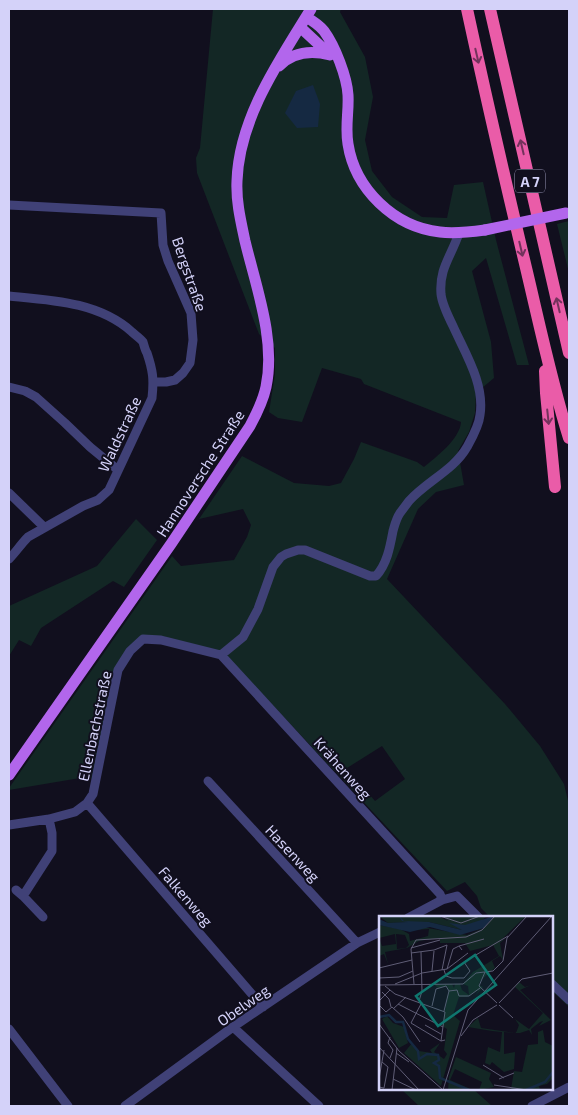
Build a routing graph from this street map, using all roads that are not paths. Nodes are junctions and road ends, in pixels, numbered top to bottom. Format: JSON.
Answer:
{"nodes":[{"id":1,"x":467,"y":9,"type":"edge"},
{"id":2,"x":490,"y":9,"type":"edge"},
{"id":3,"x":309,"y":13,"type":"edge"},
{"id":4,"x":300,"y":27,"type":"junction"},
{"id":5,"x":334,"y":59,"type":"junction"},
{"id":6,"x":273,"y":73,"type":"junction"},
{"id":7,"x":9,"y":205,"type":"edge"},
{"id":8,"x":567,"y":212,"type":"edge"},
{"id":9,"x":459,"y":233,"type":"junction"},
{"id":10,"x":9,"y":296,"type":"edge"},
{"id":11,"x":545,"y":351,"type":"junction"},
{"id":12,"x":569,"y":353,"type":"edge"},
{"id":13,"x":154,"y":382,"type":"junction"},
{"id":14,"x":9,"y":387,"type":"edge"},
{"id":15,"x":569,"y":438,"type":"edge"},
{"id":16,"x":118,"y":470,"type":"junction"},
{"id":17,"x":555,"y":487,"type":"dead end"},
{"id":18,"x":9,"y":494,"type":"edge"},
{"id":19,"x":44,"y":527,"type":"junction"},
{"id":20,"x":9,"y":559,"type":"edge"},
{"id":21,"x":221,"y":655,"type":"junction"},
{"id":22,"x":9,"y":775,"type":"edge"},
{"id":23,"x":208,"y":781,"type":"dead end"},
{"id":24,"x":87,"y":803,"type":"junction"},
{"id":25,"x":49,"y":819,"type":"junction"},
{"id":26,"x":9,"y":825,"type":"edge"},
{"id":27,"x":442,"y":900,"type":"junction"},
{"id":28,"x":412,"y":916,"type":"edge"},
{"id":29,"x":477,"y":916,"type":"edge"},
{"id":30,"x":43,"y":918,"type":"dead end"},
{"id":31,"x":379,"y":932,"type":"edge"},
{"id":32,"x":358,"y":943,"type":"junction"},
{"id":33,"x":553,"y":985,"type":"edge"},
{"id":34,"x":569,"y":1000,"type":"edge"},
{"id":35,"x":263,"y":1007,"type":"junction"},
{"id":36,"x":9,"y":1028,"type":"edge"},
{"id":37,"x":233,"y":1028,"type":"junction"},
{"id":38,"x":569,"y":1087,"type":"edge"},
{"id":39,"x":68,"y":1106,"type":"edge"},
{"id":40,"x":127,"y":1106,"type":"edge"},
{"id":41,"x":319,"y":1106,"type":"edge"},
{"id":42,"x":532,"y":1106,"type":"edge"}],
"edges":[{"from":1,"to":11,"type":"highway","number":"A 7","one_way":true},
{"from":12,"to":2,"type":"highway","number":"A 7","one_way":true},
{"from":3,"to":4,"type":"main road","name":"Hannoversche Straße"},
{"from":3,"to":5,"type":"main road"},
{"from":4,"to":5,"type":"main road"},
{"from":4,"to":6,"type":"main road","name":"Hannoversche Straße"},
{"from":5,"to":6,"type":"main road"},
{"from":5,"to":9,"type":"main road"},
{"from":6,"to":22,"type":"main road","name":"Hannoversche Straße"},
{"from":7,"to":13,"type":"street","name":"Bergstraße"},
{"from":8,"to":9,"type":"main road","bridge":true},
{"from":9,"to":21,"type":"street"},
{"from":10,"to":13,"type":"street","name":"Waldstraße"},
{"from":11,"to":15,"type":"highway","number":"A 7"},
{"from":11,"to":17,"type":"highway","one_way":true},
{"from":13,"to":16,"type":"street","name":"Waldstraße"},
{"from":14,"to":16,"type":"street"},
{"from":16,"to":19,"type":"street","name":"Waldstraße"},
{"from":18,"to":19,"type":"street"},
{"from":19,"to":20,"type":"street","name":"Waldstraße"},
{"from":21,"to":24,"type":"street","name":"Ellenbachstraße"},
{"from":21,"to":27,"type":"street","name":"Krähenweg"},
{"from":23,"to":32,"type":"street","name":"Hasenweg"},
{"from":24,"to":25,"type":"street","name":"Ellenbachstraße"},
{"from":24,"to":35,"type":"street","name":"Falkenweg"},
{"from":25,"to":26,"type":"street","name":"Ellenbachstraße"},
{"from":25,"to":30,"type":"street"},
{"from":27,"to":28,"type":"street"},
{"from":27,"to":29,"type":"street"},
{"from":31,"to":32,"type":"street","name":"Obelweg"},
{"from":32,"to":35,"type":"street","name":"Obelweg"},
{"from":33,"to":34,"type":"street"},
{"from":35,"to":37,"type":"street","name":"Obelweg"},
{"from":36,"to":39,"type":"street"},
{"from":37,"to":40,"type":"street","name":"Obelweg"},
{"from":37,"to":41,"type":"street"},
{"from":38,"to":42,"type":"street"}]}
